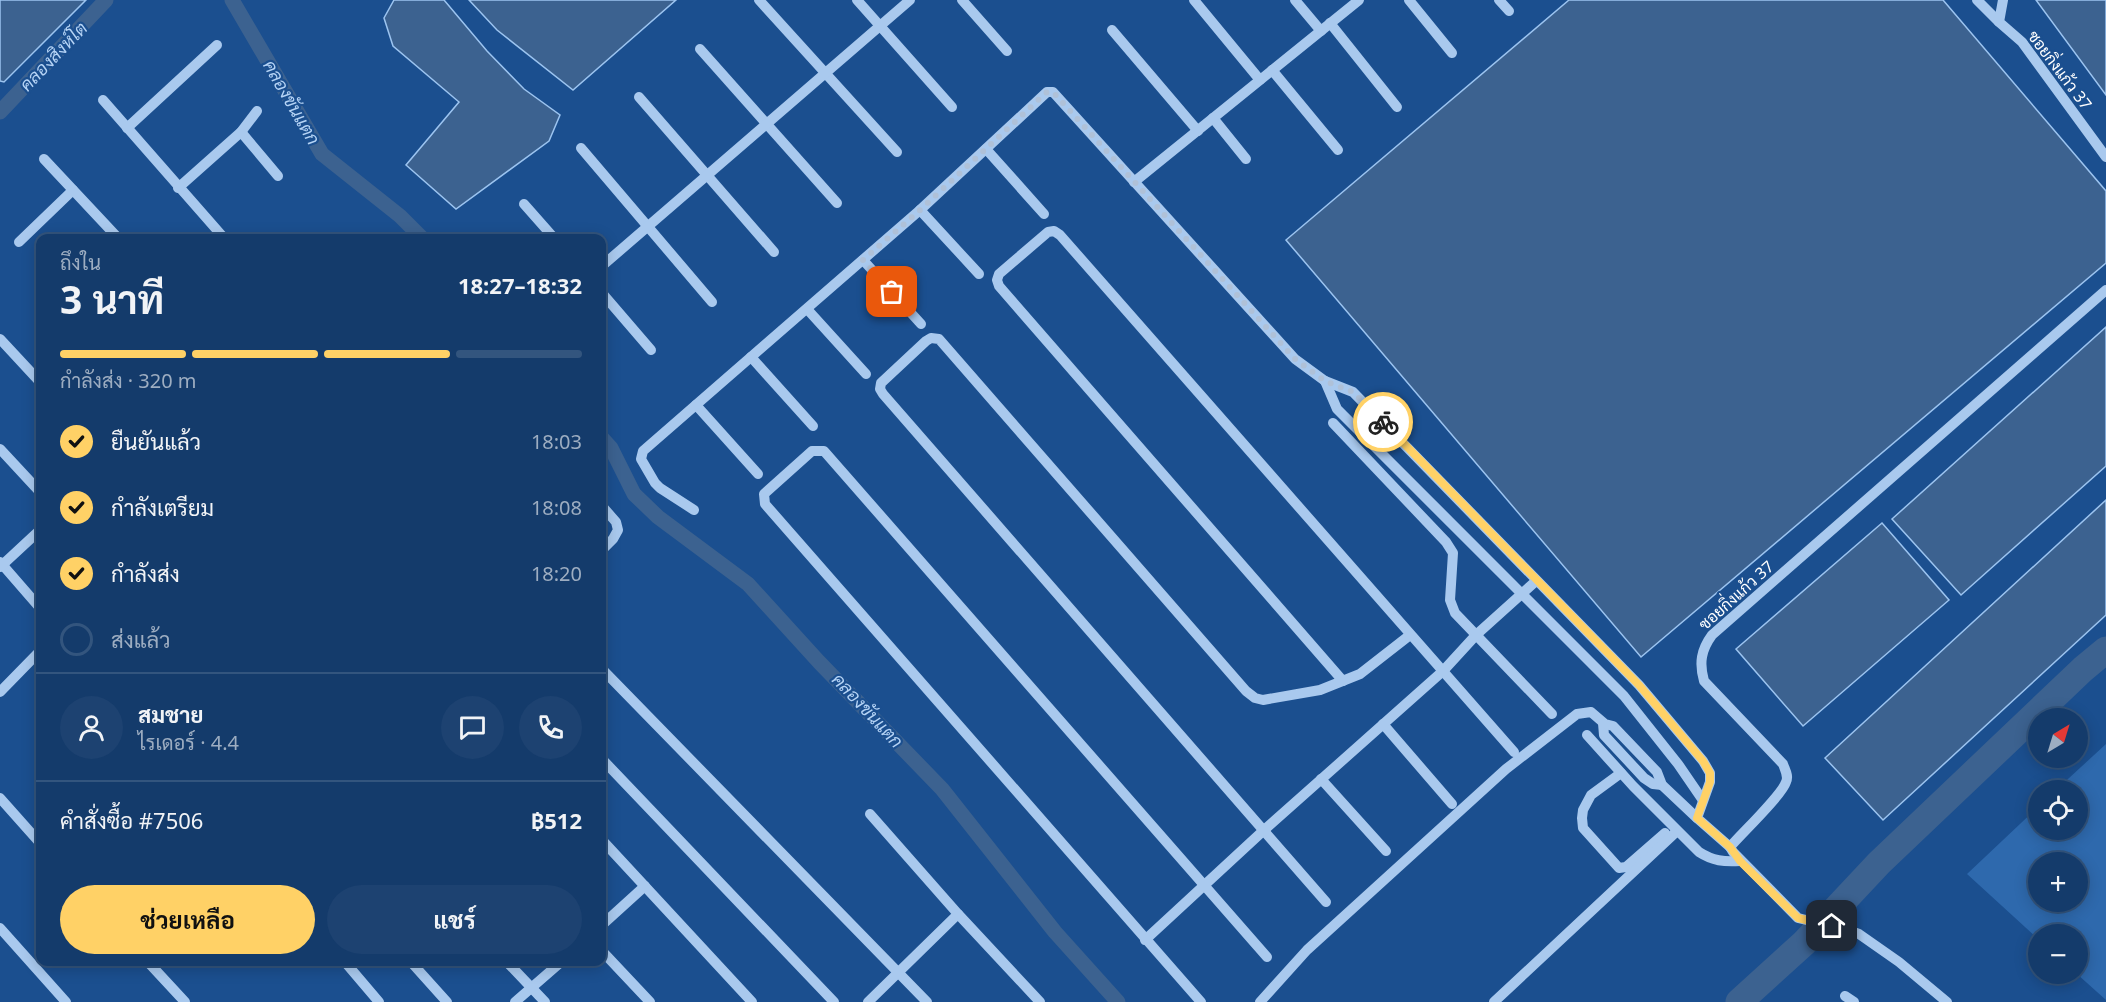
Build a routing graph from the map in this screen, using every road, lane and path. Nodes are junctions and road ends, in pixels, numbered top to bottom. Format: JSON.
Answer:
{"nodes":[{"id":1,"x":759,"y":0,"type":"edge"},
{"id":2,"x":857,"y":0,"type":"edge"},
{"id":3,"x":910,"y":0,"type":"edge"},
{"id":4,"x":962,"y":0,"type":"edge"},
{"id":5,"x":1194,"y":0,"type":"edge"},
{"id":6,"x":1295,"y":0,"type":"edge"},
{"id":7,"x":1359,"y":0,"type":"edge"},
{"id":8,"x":1409,"y":0,"type":"edge"},
{"id":9,"x":1499,"y":0,"type":"edge"},
{"id":10,"x":1977,"y":0,"type":"edge"},
{"id":11,"x":2003,"y":0,"type":"edge"},
{"id":12,"x":1509,"y":11,"type":"dead end"},
{"id":13,"x":1999,"y":22,"type":"junction"},
{"id":14,"x":1330,"y":23,"type":"junction"},
{"id":15,"x":880,"y":26,"type":"junction"},
{"id":16,"x":1112,"y":30,"type":"dead end"},
{"id":17,"x":1321,"y":31,"type":"junction"},
{"id":18,"x":217,"y":45,"type":"dead end"},
{"id":19,"x":700,"y":49,"type":"dead end"},
{"id":20,"x":1007,"y":51,"type":"dead end"},
{"id":21,"x":1452,"y":53,"type":"dead end"},
{"id":22,"x":1272,"y":70,"type":"junction"},
{"id":23,"x":825,"y":73,"type":"junction"},
{"id":24,"x":1260,"y":80,"type":"junction"},
{"id":25,"x":639,"y":98,"type":"dead end"},
{"id":26,"x":103,"y":100,"type":"dead end"},
{"id":27,"x":952,"y":107,"type":"dead end"},
{"id":28,"x":1397,"y":107,"type":"dead end"},
{"id":29,"x":257,"y":111,"type":"dead end"},
{"id":30,"x":1213,"y":118,"type":"junction"},
{"id":31,"x":767,"y":123,"type":"junction"},
{"id":32,"x":127,"y":128,"type":"junction"},
{"id":33,"x":1198,"y":130,"type":"junction"},
{"id":34,"x":242,"y":132,"type":"junction"},
{"id":35,"x":581,"y":148,"type":"dead end"},
{"id":36,"x":986,"y":149,"type":"junction"},
{"id":37,"x":1338,"y":150,"type":"dead end"},
{"id":38,"x":897,"y":152,"type":"dead end"},
{"id":39,"x":2106,"y":157,"type":"edge"},
{"id":40,"x":44,"y":159,"type":"dead end"},
{"id":41,"x":1246,"y":159,"type":"dead end"},
{"id":42,"x":707,"y":175,"type":"junction"},
{"id":43,"x":278,"y":176,"type":"dead end"},
{"id":44,"x":1134,"y":182,"type":"junction"},
{"id":45,"x":178,"y":188,"type":"junction"},
{"id":46,"x":73,"y":190,"type":"junction"},
{"id":47,"x":837,"y":203,"type":"dead end"},
{"id":48,"x":524,"y":204,"type":"dead end"},
{"id":49,"x":920,"y":210,"type":"junction"},
{"id":50,"x":1044,"y":214,"type":"dead end"},
{"id":51,"x":648,"y":226,"type":"junction"},
{"id":52,"x":114,"y":234,"type":"edge"},
{"id":53,"x":220,"y":234,"type":"edge"},
{"id":54,"x":550,"y":234,"type":"edge"},
{"id":55,"x":19,"y":242,"type":"dead end"},
{"id":56,"x":774,"y":252,"type":"dead end"},
{"id":57,"x":863,"y":260,"type":"junction"},
{"id":58,"x":606,"y":263,"type":"edge"},
{"id":59,"x":979,"y":274,"type":"dead end"},
{"id":60,"x":2106,"y":290,"type":"edge"},
{"id":61,"x":606,"y":298,"type":"edge"},
{"id":62,"x":712,"y":302,"type":"dead end"},
{"id":63,"x":807,"y":309,"type":"junction"},
{"id":64,"x":921,"y":324,"type":"dead end"},
{"id":65,"x":0,"y":339,"type":"edge"},
{"id":66,"x":651,"y":350,"type":"dead end"},
{"id":67,"x":751,"y":357,"type":"junction"},
{"id":68,"x":866,"y":374,"type":"dead end"},
{"id":69,"x":36,"y":378,"type":"edge"},
{"id":70,"x":1325,"y":381,"type":"junction"},
{"id":71,"x":696,"y":405,"type":"junction"},
{"id":72,"x":1333,"y":423,"type":"dead end"},
{"id":73,"x":813,"y":426,"type":"dead end"},
{"id":74,"x":0,"y":449,"type":"edge"},
{"id":75,"x":758,"y":474,"type":"dead end"},
{"id":76,"x":1441,"y":481,"type":"junction"},
{"id":77,"x":36,"y":488,"type":"edge"},
{"id":78,"x":1425,"y":497,"type":"junction"},
{"id":79,"x":694,"y":510,"type":"dead end"},
{"id":80,"x":606,"y":511,"type":"edge"},
{"id":81,"x":36,"y":534,"type":"edge"},
{"id":82,"x":606,"y":546,"type":"edge"},
{"id":83,"x":1,"y":565,"type":"edge"},
{"id":84,"x":1536,"y":581,"type":"junction"},
{"id":85,"x":1523,"y":593,"type":"junction"},
{"id":86,"x":36,"y":604,"type":"edge"},
{"id":87,"x":1410,"y":635,"type":"junction"},
{"id":88,"x":1476,"y":635,"type":"junction"},
{"id":89,"x":36,"y":655,"type":"edge"},
{"id":90,"x":1443,"y":670,"type":"junction"},
{"id":91,"x":606,"y":673,"type":"edge"},
{"id":92,"x":1342,"y":681,"type":"junction"},
{"id":93,"x":1639,"y":685,"type":"junction"},
{"id":94,"x":0,"y":692,"type":"edge"},
{"id":95,"x":1624,"y":696,"type":"junction"},
{"id":96,"x":1658,"y":707,"type":"junction"},
{"id":97,"x":1552,"y":714,"type":"dead end"},
{"id":98,"x":1643,"y":718,"type":"junction"},
{"id":99,"x":1603,"y":723,"type":"junction"},
{"id":100,"x":1383,"y":724,"type":"junction"},
{"id":101,"x":1587,"y":735,"type":"dead end"},
{"id":102,"x":1514,"y":752,"type":"dead end"},
{"id":103,"x":606,"y":763,"type":"edge"},
{"id":104,"x":1621,"y":773,"type":"junction"},
{"id":105,"x":1644,"y":778,"type":"junction"},
{"id":106,"x":1321,"y":779,"type":"junction"},
{"id":107,"x":1662,"y":784,"type":"junction"},
{"id":108,"x":1633,"y":786,"type":"junction"},
{"id":109,"x":0,"y":798,"type":"edge"},
{"id":110,"x":1702,"y":799,"type":"junction"},
{"id":111,"x":1452,"y":804,"type":"dead end"},
{"id":112,"x":870,"y":814,"type":"dead end"},
{"id":113,"x":1697,"y":818,"type":"junction"},
{"id":114,"x":1674,"y":830,"type":"junction"},
{"id":115,"x":1263,"y":831,"type":"junction"},
{"id":116,"x":36,"y":838,"type":"edge"},
{"id":117,"x":606,"y":844,"type":"edge"},
{"id":118,"x":1730,"y":847,"type":"junction"},
{"id":119,"x":1386,"y":851,"type":"dead end"},
{"id":120,"x":1740,"y":861,"type":"junction"},
{"id":121,"x":1204,"y":885,"type":"junction"},
{"id":122,"x":645,"y":886,"type":"junction"},
{"id":123,"x":1326,"y":902,"type":"dead end"},
{"id":124,"x":958,"y":914,"type":"junction"},
{"id":125,"x":606,"y":921,"type":"edge"},
{"id":126,"x":0,"y":928,"type":"edge"},
{"id":127,"x":1145,"y":940,"type":"junction"},
{"id":128,"x":606,"y":955,"type":"edge"},
{"id":129,"x":1267,"y":957,"type":"dead end"},
{"id":130,"x":152,"y":966,"type":"edge"},
{"id":131,"x":348,"y":966,"type":"edge"},
{"id":132,"x":415,"y":966,"type":"edge"},
{"id":133,"x":511,"y":966,"type":"edge"},
{"id":134,"x":556,"y":966,"type":"edge"},
{"id":135,"x":898,"y":973,"type":"junction"},
{"id":136,"x":531,"y":987,"type":"junction"},
{"id":137,"x":66,"y":1002,"type":"edge"},
{"id":138,"x":184,"y":1002,"type":"edge"},
{"id":139,"x":379,"y":1002,"type":"edge"},
{"id":140,"x":447,"y":1002,"type":"edge"},
{"id":141,"x":515,"y":1002,"type":"edge"},
{"id":142,"x":545,"y":1002,"type":"edge"},
{"id":143,"x":650,"y":1002,"type":"edge"},
{"id":144,"x":752,"y":1002,"type":"edge"},
{"id":145,"x":834,"y":1002,"type":"edge"},
{"id":146,"x":868,"y":1002,"type":"edge"},
{"id":147,"x":927,"y":1002,"type":"edge"},
{"id":148,"x":1040,"y":1002,"type":"edge"},
{"id":149,"x":1201,"y":1002,"type":"edge"},
{"id":150,"x":1260,"y":1002,"type":"edge"},
{"id":151,"x":1494,"y":1002,"type":"edge"},
{"id":152,"x":1947,"y":1002,"type":"edge"}],
"edges":[{"from":1,"to":23,"type":"street"},
{"from":2,"to":15,"type":"street"},
{"from":3,"to":15,"type":"street"},
{"from":4,"to":20,"type":"street"},
{"from":5,"to":24,"type":"street"},
{"from":6,"to":17,"type":"street"},
{"from":7,"to":14,"type":"street"},
{"from":8,"to":21,"type":"street"},
{"from":9,"to":12,"type":"street"},
{"from":10,"to":13,"type":"street","name":"ซอยกิ่งแก้ว 37"},
{"from":11,"to":13,"type":"street"},
{"from":13,"to":39,"type":"street","name":"ซอยกิ่งแก้ว 37"},
{"from":14,"to":17,"type":"street"},
{"from":14,"to":28,"type":"street"},
{"from":15,"to":23,"type":"street"},
{"from":15,"to":27,"type":"street"},
{"from":16,"to":33,"type":"street"},
{"from":17,"to":22,"type":"street"},
{"from":18,"to":32,"type":"street"},
{"from":19,"to":31,"type":"street"},
{"from":22,"to":24,"type":"street"},
{"from":22,"to":37,"type":"street"},
{"from":23,"to":31,"type":"street"},
{"from":23,"to":38,"type":"street"},
{"from":24,"to":30,"type":"street"},
{"from":25,"to":42,"type":"street"},
{"from":26,"to":32,"type":"street"},
{"from":29,"to":34,"type":"street"},
{"from":30,"to":33,"type":"street"},
{"from":30,"to":41,"type":"street"},
{"from":31,"to":42,"type":"street"},
{"from":31,"to":47,"type":"street"},
{"from":32,"to":45,"type":"street"},
{"from":33,"to":44,"type":"street"},
{"from":34,"to":43,"type":"street"},
{"from":34,"to":45,"type":"street"},
{"from":35,"to":51,"type":"street"},
{"from":36,"to":44,"type":"street"},
{"from":36,"to":49,"type":"street"},
{"from":36,"to":50,"type":"street"},
{"from":40,"to":46,"type":"street"},
{"from":42,"to":51,"type":"street"},
{"from":42,"to":56,"type":"street"},
{"from":44,"to":70,"type":"street"},
{"from":45,"to":53,"type":"street"},
{"from":46,"to":52,"type":"street"},
{"from":46,"to":55,"type":"street"},
{"from":48,"to":54,"type":"street"},
{"from":49,"to":57,"type":"street"},
{"from":49,"to":59,"type":"street"},
{"from":51,"to":58,"type":"street"},
{"from":51,"to":62,"type":"street"},
{"from":57,"to":63,"type":"street"},
{"from":57,"to":64,"type":"street"},
{"from":60,"to":118,"type":"street","name":"ซอยกิ่งแก้ว 37"},
{"from":61,"to":66,"type":"street"},
{"from":63,"to":67,"type":"street"},
{"from":63,"to":68,"type":"street"},
{"from":65,"to":69,"type":"street"},
{"from":67,"to":71,"type":"street"},
{"from":67,"to":73,"type":"street"},
{"from":70,"to":76,"type":"street"},
{"from":70,"to":78,"type":"street"},
{"from":71,"to":75,"type":"street"},
{"from":71,"to":79,"type":"street"},
{"from":72,"to":88,"type":"street"},
{"from":74,"to":77,"type":"street"},
{"from":76,"to":78,"type":"street"},
{"from":76,"to":84,"type":"street"},
{"from":78,"to":85,"type":"street"},
{"from":80,"to":82,"type":"street"},
{"from":81,"to":83,"type":"street"},
{"from":83,"to":86,"type":"street"},
{"from":84,"to":85,"type":"street"},
{"from":84,"to":93,"type":"street"},
{"from":85,"to":88,"type":"street"},
{"from":85,"to":95,"type":"street"},
{"from":87,"to":90,"type":"street"},
{"from":87,"to":92,"type":"street"},
{"from":87,"to":92,"type":"street"},
{"from":88,"to":90,"type":"street"},
{"from":88,"to":97,"type":"street"},
{"from":89,"to":94,"type":"street"},
{"from":90,"to":100,"type":"street"},
{"from":90,"to":102,"type":"street"},
{"from":91,"to":135,"type":"street"},
{"from":92,"to":115,"type":"street"},
{"from":93,"to":95,"type":"street"},
{"from":93,"to":96,"type":"street"},
{"from":95,"to":98,"type":"street"},
{"from":96,"to":98,"type":"street"},
{"from":96,"to":110,"type":"street"},
{"from":98,"to":110,"type":"street"},
{"from":99,"to":105,"type":"street"},
{"from":99,"to":107,"type":"street"},
{"from":99,"to":150,"type":"street"},
{"from":100,"to":106,"type":"street"},
{"from":100,"to":111,"type":"street"},
{"from":101,"to":104,"type":"street"},
{"from":103,"to":145,"type":"street"},
{"from":104,"to":108,"type":"street"},
{"from":104,"to":114,"type":"street"},
{"from":105,"to":107,"type":"street"},
{"from":105,"to":108,"type":"street"},
{"from":106,"to":115,"type":"street"},
{"from":106,"to":119,"type":"street"},
{"from":107,"to":113,"type":"street"},
{"from":108,"to":114,"type":"street"},
{"from":109,"to":116,"type":"street"},
{"from":110,"to":113,"type":"street"},
{"from":112,"to":124,"type":"street"},
{"from":113,"to":118,"type":"street"},
{"from":114,"to":120,"type":"street"},
{"from":114,"to":151,"type":"street"},
{"from":115,"to":121,"type":"street"},
{"from":115,"to":123,"type":"street"},
{"from":117,"to":122,"type":"street"},
{"from":118,"to":120,"type":"street"},
{"from":120,"to":152,"type":"street"},
{"from":121,"to":127,"type":"street"},
{"from":121,"to":127,"type":"street"},
{"from":121,"to":129,"type":"street"},
{"from":122,"to":125,"type":"street"},
{"from":122,"to":144,"type":"street"},
{"from":124,"to":135,"type":"street"},
{"from":124,"to":148,"type":"street"},
{"from":126,"to":137,"type":"street"},
{"from":127,"to":149,"type":"street"},
{"from":128,"to":143,"type":"street"},
{"from":130,"to":138,"type":"street"},
{"from":131,"to":139,"type":"street"},
{"from":132,"to":140,"type":"street"},
{"from":133,"to":136,"type":"street"},
{"from":134,"to":136,"type":"street"},
{"from":135,"to":146,"type":"street"},
{"from":135,"to":147,"type":"street"},
{"from":136,"to":141,"type":"street"},
{"from":136,"to":142,"type":"street"}]}
